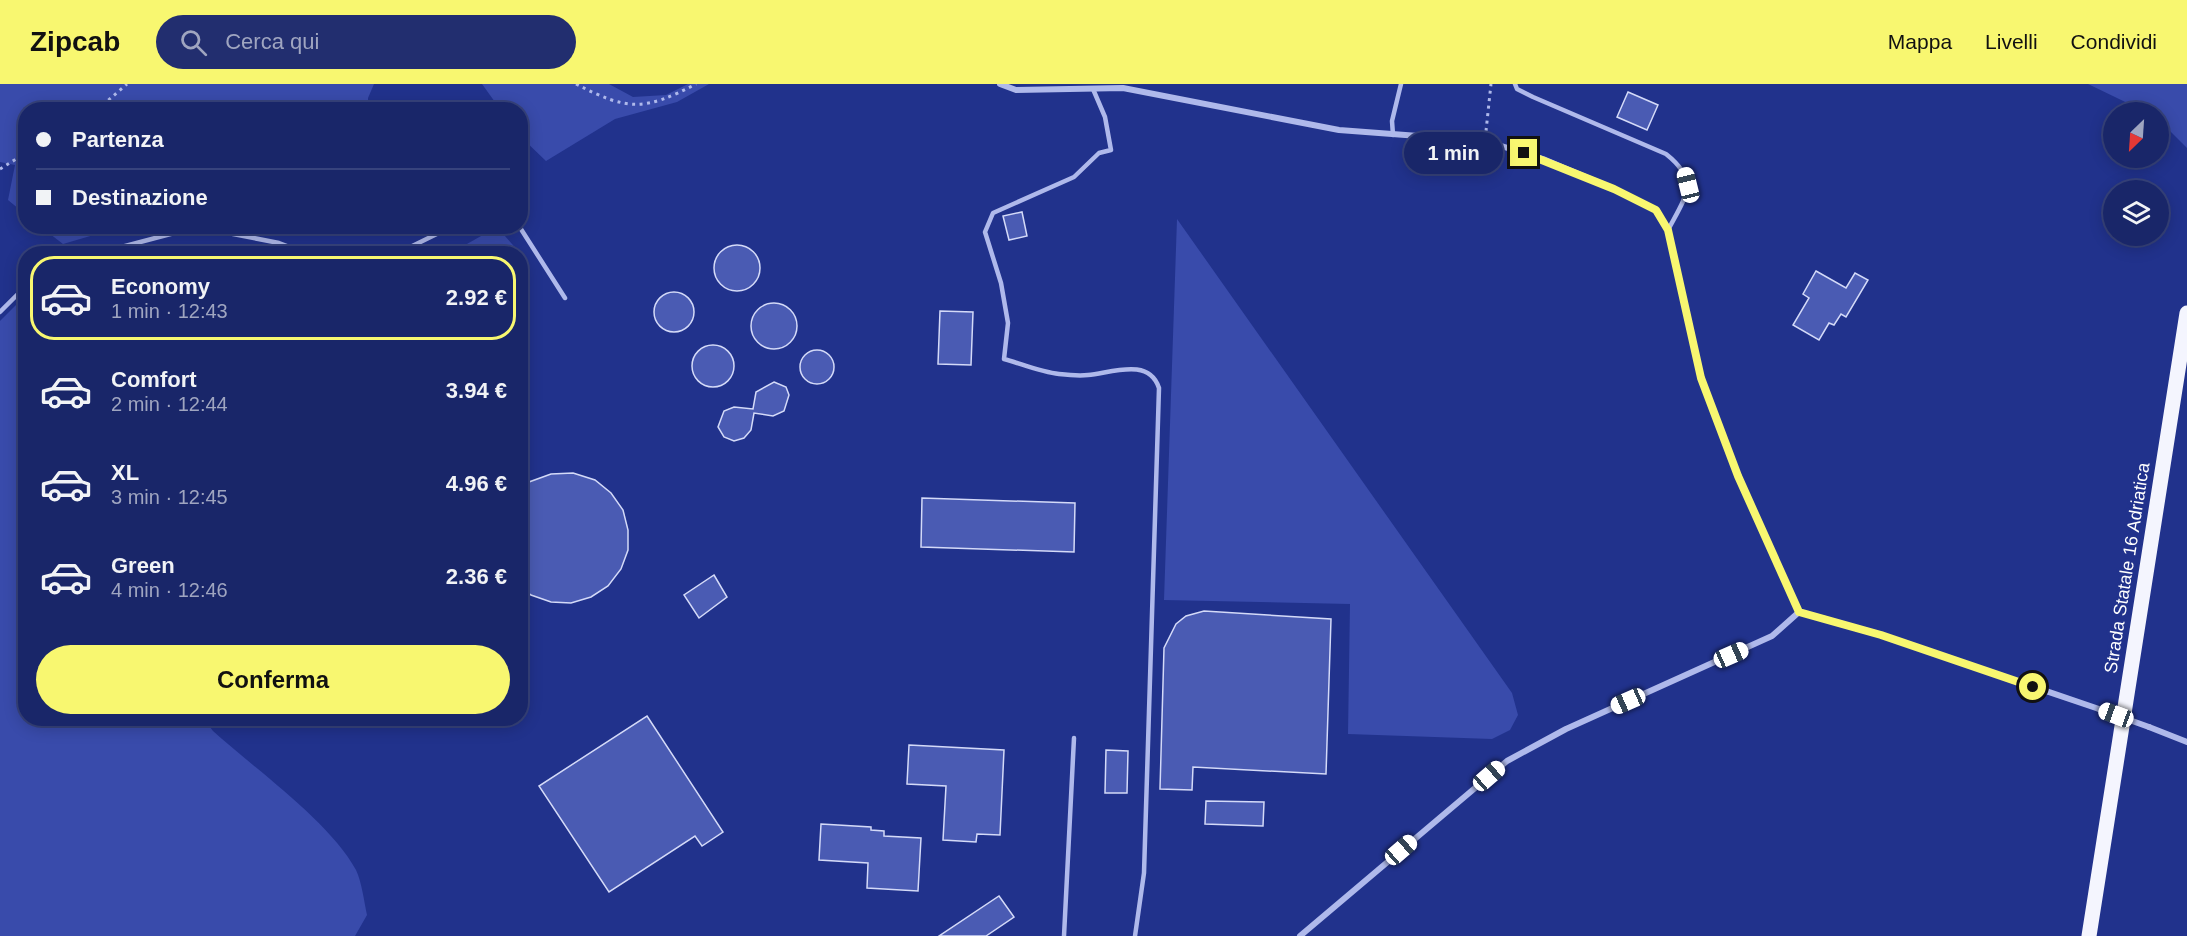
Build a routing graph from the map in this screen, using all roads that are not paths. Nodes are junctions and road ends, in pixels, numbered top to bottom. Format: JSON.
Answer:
{"nodes":[{"id":1,"x":1000,"y":84,"type":"edge"},
{"id":2,"x":1401,"y":84,"type":"edge"},
{"id":3,"x":1515,"y":84,"type":"edge"},
{"id":4,"x":1093,"y":89,"type":"junction"},
{"id":5,"x":1393,"y":135,"type":"junction"},
{"id":6,"x":1668,"y":230,"type":"junction"},
{"id":7,"x":171,"y":234,"type":"edge"},
{"id":8,"x":233,"y":234,"type":"edge"},
{"id":9,"x":437,"y":234,"type":"edge"},
{"id":10,"x":524,"y":234,"type":"edge"},
{"id":11,"x":125,"y":246,"type":"edge"},
{"id":12,"x":287,"y":246,"type":"edge"},
{"id":13,"x":412,"y":246,"type":"edge"},
{"id":14,"x":18,"y":294,"type":"edge"},
{"id":15,"x":565,"y":298,"type":"dead end"},
{"id":16,"x":0,"y":312,"type":"edge"},
{"id":17,"x":2187,"y":313,"type":"edge"},
{"id":18,"x":1799,"y":612,"type":"junction"},
{"id":19,"x":1074,"y":738,"type":"dead end"},
{"id":20,"x":2187,"y":742,"type":"edge"},
{"id":21,"x":1064,"y":936,"type":"edge"},
{"id":22,"x":1135,"y":936,"type":"edge"},
{"id":23,"x":1300,"y":936,"type":"edge"},
{"id":24,"x":2089,"y":936,"type":"edge"}],
"edges":[{"from":1,"to":4,"type":"street"},
{"from":2,"to":5,"type":"lane"},
{"from":3,"to":6,"type":"lane"},
{"from":4,"to":5,"type":"street"},
{"from":4,"to":22,"type":"lane"},
{"from":5,"to":6,"type":"street"},
{"from":6,"to":18,"type":"street"},
{"from":7,"to":11,"type":"lane"},
{"from":8,"to":12,"type":"lane"},
{"from":9,"to":13,"type":"lane"},
{"from":10,"to":15,"type":"lane"},
{"from":14,"to":16,"type":"lane"},
{"from":17,"to":24,"type":"main road","name":"Strada Statale 16 Adriatica"},
{"from":18,"to":20,"type":"street","bridge":true},
{"from":18,"to":23,"type":"street"},
{"from":19,"to":21,"type":"lane"}]}
